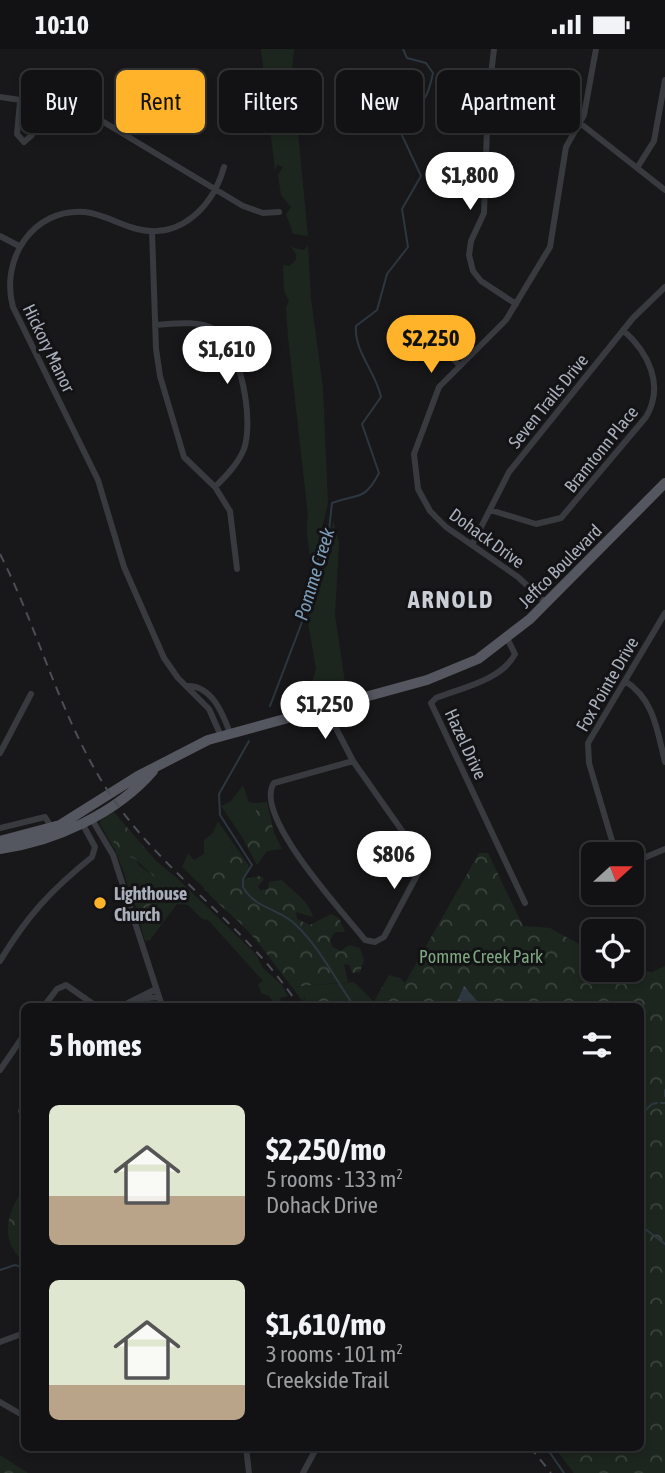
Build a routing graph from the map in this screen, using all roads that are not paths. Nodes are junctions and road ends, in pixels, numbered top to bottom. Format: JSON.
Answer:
{"nodes":[{"id":1,"x":494,"y":49,"type":"edge"},
{"id":2,"x":596,"y":49,"type":"edge"},
{"id":3,"x":491,"y":70,"type":"edge"},
{"id":4,"x":665,"y":80,"type":"edge"},
{"id":5,"x":664,"y":93,"type":"edge"},
{"id":6,"x":0,"y":97,"type":"edge"},
{"id":7,"x":20,"y":102,"type":"joint"},
{"id":8,"x":102,"y":121,"type":"edge"},
{"id":9,"x":580,"y":122,"type":"joint"},
{"id":10,"x":32,"y":133,"type":"edge"},
{"id":11,"x":488,"y":133,"type":"edge"},
{"id":12,"x":574,"y":133,"type":"edge"},
{"id":13,"x":224,"y":167,"type":"dead end"},
{"id":14,"x":637,"y":168,"type":"junction"},
{"id":15,"x":216,"y":190,"type":"junction"},
{"id":16,"x":665,"y":190,"type":"edge"},
{"id":17,"x":279,"y":212,"type":"dead end"},
{"id":18,"x":152,"y":230,"type":"junction"},
{"id":19,"x":0,"y":236,"type":"edge"},
{"id":20,"x":19,"y":246,"type":"junction"},
{"id":21,"x":665,"y":287,"type":"edge"},
{"id":22,"x":516,"y":304,"type":"junction"},
{"id":23,"x":155,"y":325,"type":"junction"},
{"id":24,"x":623,"y":330,"type":"junction"},
{"id":25,"x":440,"y":345,"type":"dead end"},
{"id":26,"x":460,"y":366,"type":"junction"},
{"id":27,"x":665,"y":483,"type":"edge"},
{"id":28,"x":215,"y":488,"type":"junction"},
{"id":29,"x":490,"y":510,"type":"junction"},
{"id":30,"x":472,"y":545,"type":"junction"},
{"id":31,"x":237,"y":569,"type":"dead end"},
{"id":32,"x":546,"y":603,"type":"junction"},
{"id":33,"x":665,"y":613,"type":"edge"},
{"id":34,"x":508,"y":638,"type":"junction"},
{"id":35,"x":625,"y":681,"type":"junction"},
{"id":36,"x":31,"y":694,"type":"dead end"},
{"id":37,"x":325,"y":707,"type":"junction"},
{"id":38,"x":225,"y":734,"type":"junction"},
{"id":39,"x":0,"y":753,"type":"edge"},
{"id":40,"x":353,"y":761,"type":"junction"},
{"id":41,"x":665,"y":762,"type":"edge"},
{"id":42,"x":154,"y":770,"type":"junction"},
{"id":43,"x":86,"y":820,"type":"junction"},
{"id":44,"x":0,"y":828,"type":"edge"},
{"id":45,"x":52,"y":828,"type":"junction"},
{"id":46,"x":0,"y":841,"type":"edge"},
{"id":47,"x":612,"y":842,"type":"edge"},
{"id":48,"x":0,"y":849,"type":"edge"},
{"id":49,"x":665,"y":849,"type":"edge"},
{"id":50,"x":644,"y":858,"type":"edge"},
{"id":51,"x":525,"y":903,"type":"dead end"},
{"id":52,"x":0,"y":961,"type":"edge"},
{"id":53,"x":156,"y":989,"type":"junction"},
{"id":54,"x":147,"y":997,"type":"junction"},
{"id":55,"x":158,"y":997,"type":"junction"},
{"id":56,"x":46,"y":1003,"type":"edge"},
{"id":57,"x":92,"y":1003,"type":"edge"},
{"id":58,"x":129,"y":1003,"type":"edge"},
{"id":59,"x":161,"y":1003,"type":"edge"},
{"id":60,"x":21,"y":1039,"type":"edge"},
{"id":61,"x":0,"y":1070,"type":"edge"},
{"id":62,"x":21,"y":1334,"type":"edge"},
{"id":63,"x":0,"y":1342,"type":"edge"},
{"id":64,"x":0,"y":1402,"type":"edge"},
{"id":65,"x":21,"y":1414,"type":"edge"},
{"id":66,"x":246,"y":1451,"type":"edge"},
{"id":67,"x":315,"y":1451,"type":"edge"},
{"id":68,"x":249,"y":1473,"type":"edge"},
{"id":69,"x":303,"y":1473,"type":"edge"}],
"edges":[{"from":1,"to":3,"type":"street"},
{"from":2,"to":9,"type":"street","name":"Dohack Drive"},
{"from":4,"to":5,"type":"street"},
{"from":5,"to":14,"type":"street"},
{"from":6,"to":7,"type":"street"},
{"from":7,"to":10,"type":"street"},
{"from":8,"to":15,"type":"street"},
{"from":9,"to":14,"type":"street"},
{"from":11,"to":22,"type":"street"},
{"from":12,"to":22,"type":"street","name":"Dohack Drive"},
{"from":13,"to":15,"type":"street"},
{"from":14,"to":16,"type":"street"},
{"from":15,"to":17,"type":"street"},
{"from":15,"to":18,"type":"street"},
{"from":18,"to":20,"type":"street"},
{"from":18,"to":23,"type":"street"},
{"from":19,"to":20,"type":"street"},
{"from":20,"to":38,"type":"street","name":"Hickory Manor"},
{"from":21,"to":24,"type":"street","name":"Seven Trails Drive"},
{"from":22,"to":26,"type":"street","name":"Dohack Drive"},
{"from":23,"to":28,"type":"street"},
{"from":23,"to":28,"type":"street"},
{"from":24,"to":29,"type":"street","name":"Seven Trails Drive"},
{"from":24,"to":29,"type":"street","name":"Bramtonn Place"},
{"from":25,"to":26,"type":"street"},
{"from":26,"to":30,"type":"street","name":"Dohack Drive"},
{"from":27,"to":32,"type":"main road","name":"Jeffco Boulevard"},
{"from":28,"to":31,"type":"street"},
{"from":29,"to":30,"type":"street","name":"Seven Trails Drive"},
{"from":30,"to":32,"type":"street","name":"Dohack Drive"},
{"from":32,"to":34,"type":"main road","name":"Jeffco Boulevard"},
{"from":33,"to":35,"type":"street","name":"Fox Pointe Drive"},
{"from":34,"to":37,"type":"main road","name":"Jeffco Boulevard"},
{"from":34,"to":51,"type":"street","name":"Hazel Drive"},
{"from":35,"to":41,"type":"street"},
{"from":35,"to":47,"type":"street","name":"Fox Pointe Drive"},
{"from":36,"to":39,"type":"street"},
{"from":37,"to":38,"type":"main road","name":"Jeffco Boulevard"},
{"from":37,"to":40,"type":"street"},
{"from":38,"to":42,"type":"main road","name":"Jeffco Boulevard"},
{"from":40,"to":40,"type":"street"},
{"from":42,"to":43,"type":"main road","name":"Jeffco Boulevard"},
{"from":42,"to":45,"type":"main road","name":"Jeffco Boulevard"},
{"from":43,"to":48,"type":"main road","name":"Jeffco Boulevard"},
{"from":43,"to":52,"type":"street"},
{"from":43,"to":53,"type":"street"},
{"from":44,"to":45,"type":"street"},
{"from":45,"to":46,"type":"main road","name":"Jeffco Boulevard"},
{"from":49,"to":50,"type":"street"},
{"from":53,"to":54,"type":"street"},
{"from":53,"to":55,"type":"street"},
{"from":54,"to":55,"type":"street"},
{"from":54,"to":58,"type":"street"},
{"from":55,"to":59,"type":"street"},
{"from":56,"to":57,"type":"street"},
{"from":60,"to":61,"type":"street"},
{"from":62,"to":63,"type":"street"},
{"from":64,"to":65,"type":"street"},
{"from":66,"to":68,"type":"street"},
{"from":67,"to":69,"type":"street"}]}
